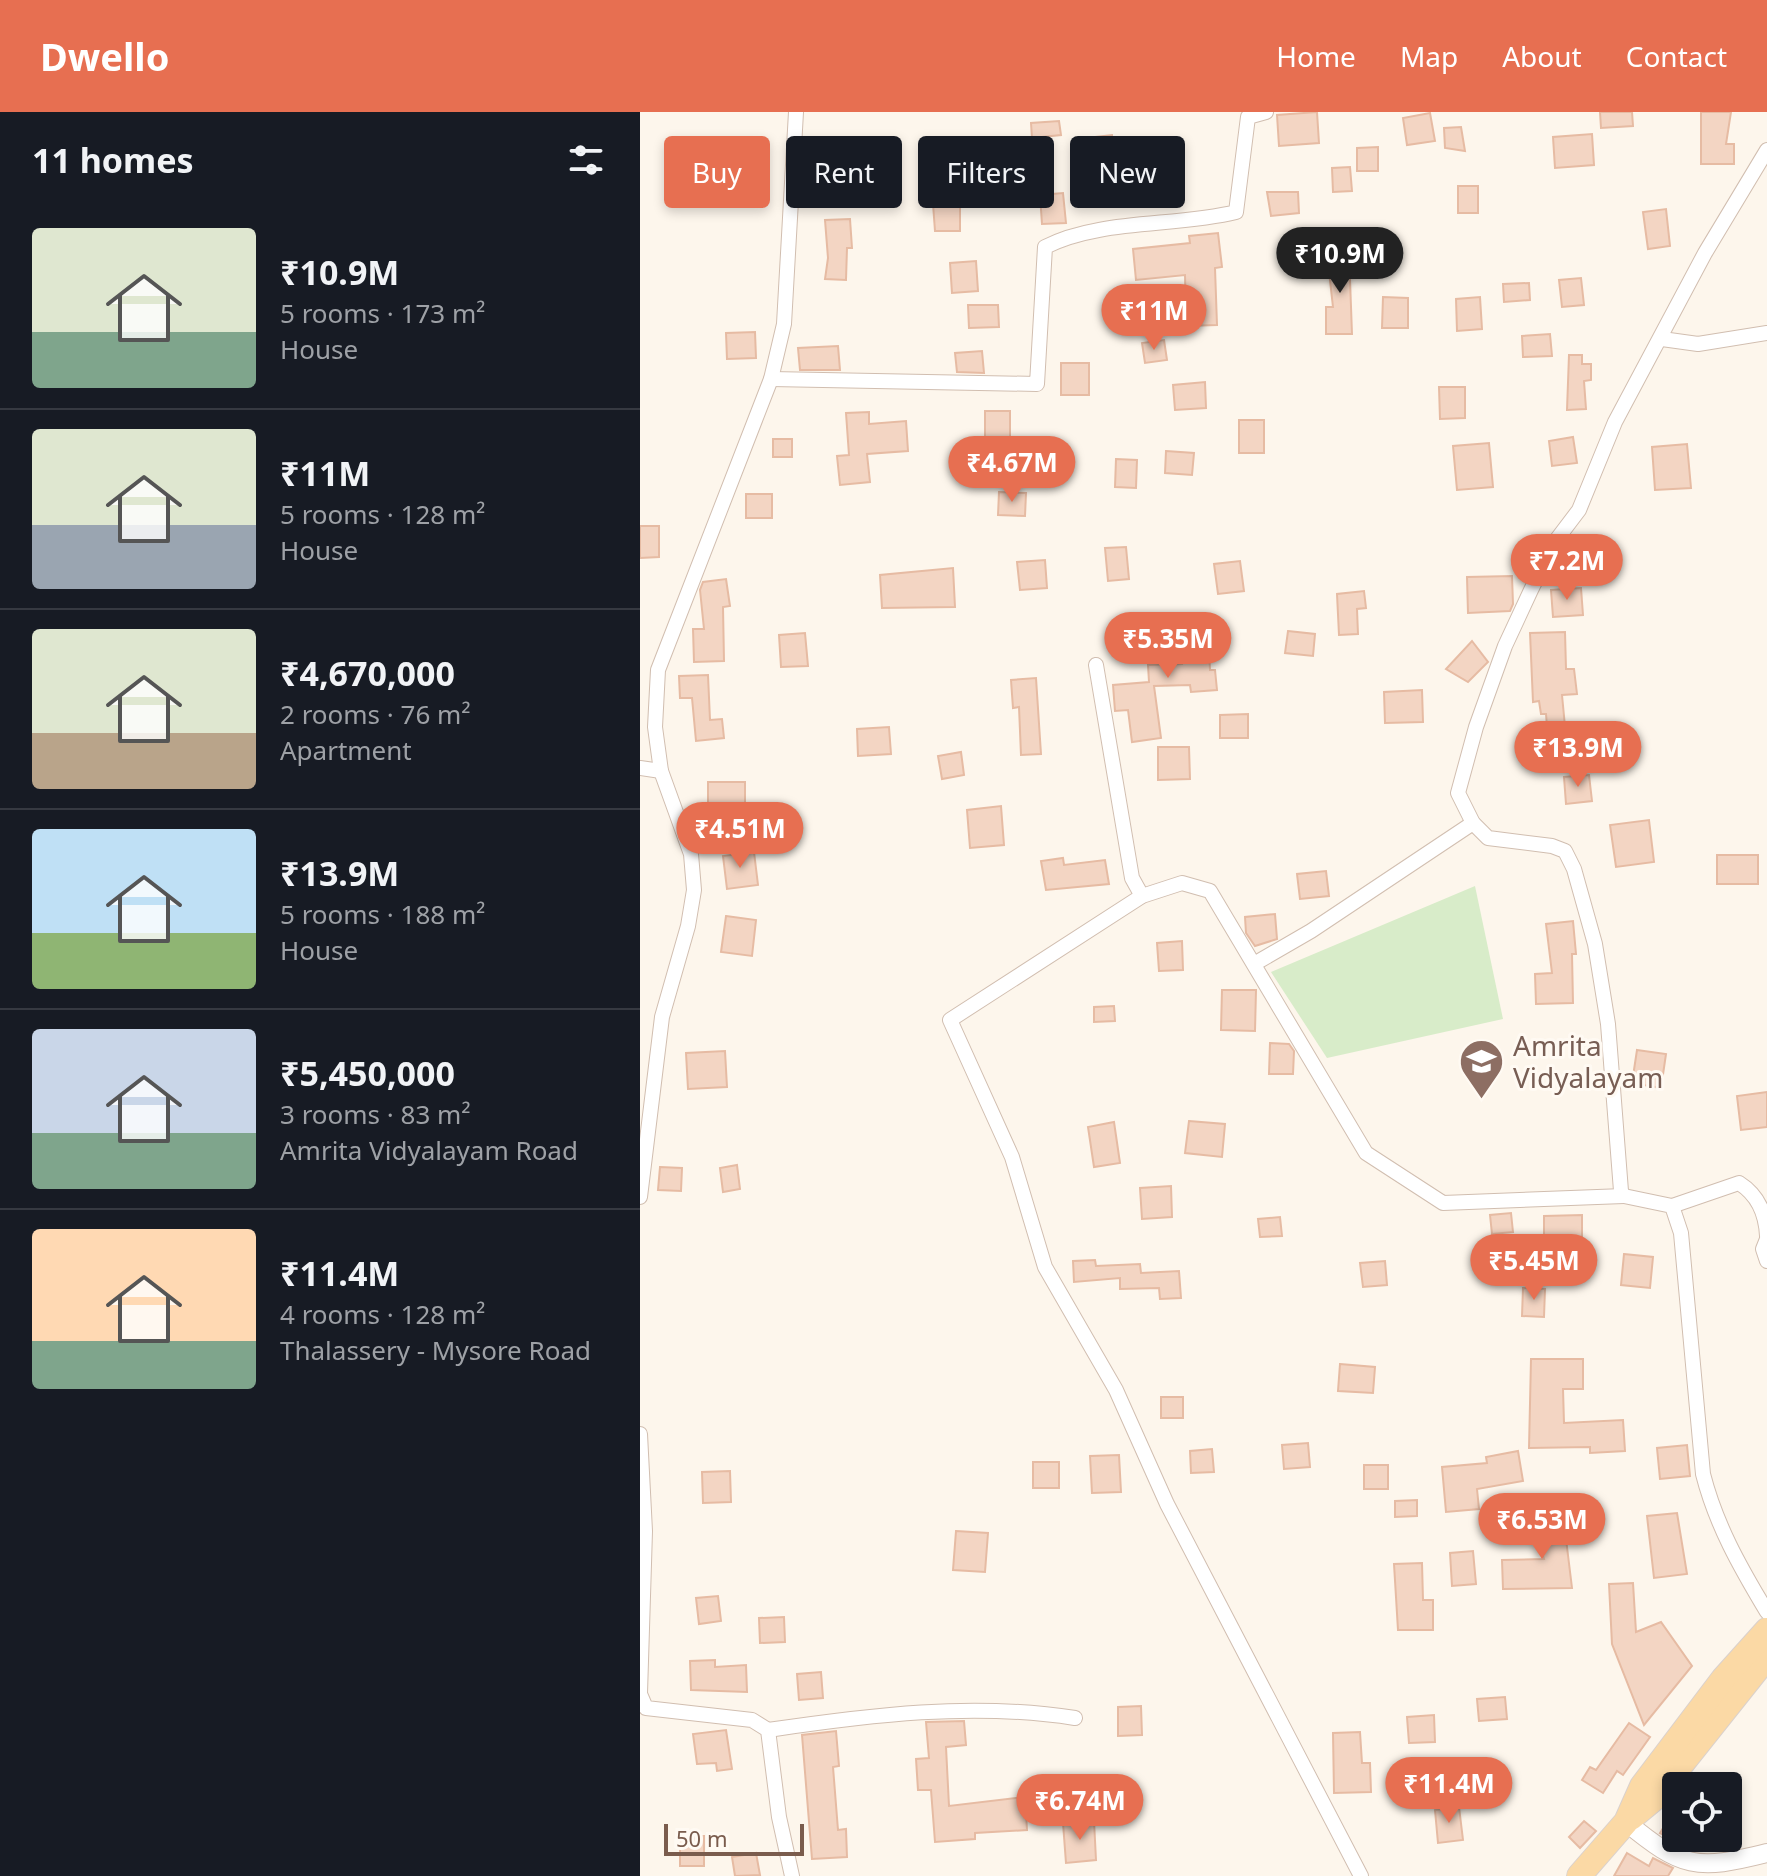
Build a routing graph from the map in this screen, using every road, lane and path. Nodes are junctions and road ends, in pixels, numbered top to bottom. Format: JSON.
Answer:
{"nodes":[{"id":1,"x":796,"y":112,"type":"edge"},
{"id":2,"x":1266,"y":112,"type":"edge"},
{"id":3,"x":1767,"y":150,"type":"edge"},
{"id":4,"x":1767,"y":333,"type":"edge"},
{"id":5,"x":1662,"y":339,"type":"junction"},
{"id":6,"x":771,"y":379,"type":"junction"},
{"id":7,"x":1096,"y":665,"type":"dead end"},
{"id":8,"x":640,"y":768,"type":"edge"},
{"id":9,"x":661,"y":771,"type":"junction"},
{"id":10,"x":1473,"y":823,"type":"junction"},
{"id":11,"x":1142,"y":896,"type":"junction"},
{"id":12,"x":1254,"y":964,"type":"junction"},
{"id":13,"x":1624,"y":1196,"type":"junction"},
{"id":14,"x":640,"y":1197,"type":"edge"},
{"id":15,"x":1672,"y":1206,"type":"junction"},
{"id":16,"x":1767,"y":1238,"type":"edge"},
{"id":17,"x":1767,"y":1261,"type":"edge"},
{"id":18,"x":640,"y":1434,"type":"edge"},
{"id":19,"x":1767,"y":1612,"type":"edge"},
{"id":20,"x":1767,"y":1630,"type":"edge"},
{"id":21,"x":1767,"y":1657,"type":"edge"},
{"id":22,"x":640,"y":1699,"type":"edge"},
{"id":23,"x":1075,"y":1718,"type":"dead end"},
{"id":24,"x":768,"y":1730,"type":"junction"},
{"id":25,"x":1626,"y":1822,"type":"junction"},
{"id":26,"x":1767,"y":1853,"type":"edge"},
{"id":27,"x":792,"y":1876,"type":"edge"},
{"id":28,"x":1361,"y":1876,"type":"edge"},
{"id":29,"x":1579,"y":1876,"type":"edge"}],
"edges":[{"from":1,"to":6,"type":"street"},
{"from":2,"to":6,"type":"street"},
{"from":3,"to":5,"type":"street"},
{"from":4,"to":5,"type":"street"},
{"from":5,"to":10,"type":"street"},
{"from":6,"to":9,"type":"street"},
{"from":7,"to":11,"type":"street"},
{"from":8,"to":9,"type":"street"},
{"from":9,"to":14,"type":"street"},
{"from":10,"to":12,"type":"street"},
{"from":10,"to":13,"type":"street"},
{"from":11,"to":12,"type":"street"},
{"from":11,"to":28,"type":"street"},
{"from":12,"to":13,"type":"street"},
{"from":13,"to":15,"type":"street"},
{"from":15,"to":16,"type":"street"},
{"from":15,"to":19,"type":"street"},
{"from":16,"to":17,"type":"street"},
{"from":18,"to":22,"type":"street"},
{"from":20,"to":25,"type":"main road"},
{"from":21,"to":25,"type":"main road"},
{"from":22,"to":24,"type":"street"},
{"from":23,"to":24,"type":"street"},
{"from":24,"to":27,"type":"street"},
{"from":25,"to":26,"type":"street"},
{"from":25,"to":29,"type":"main road"}]}
